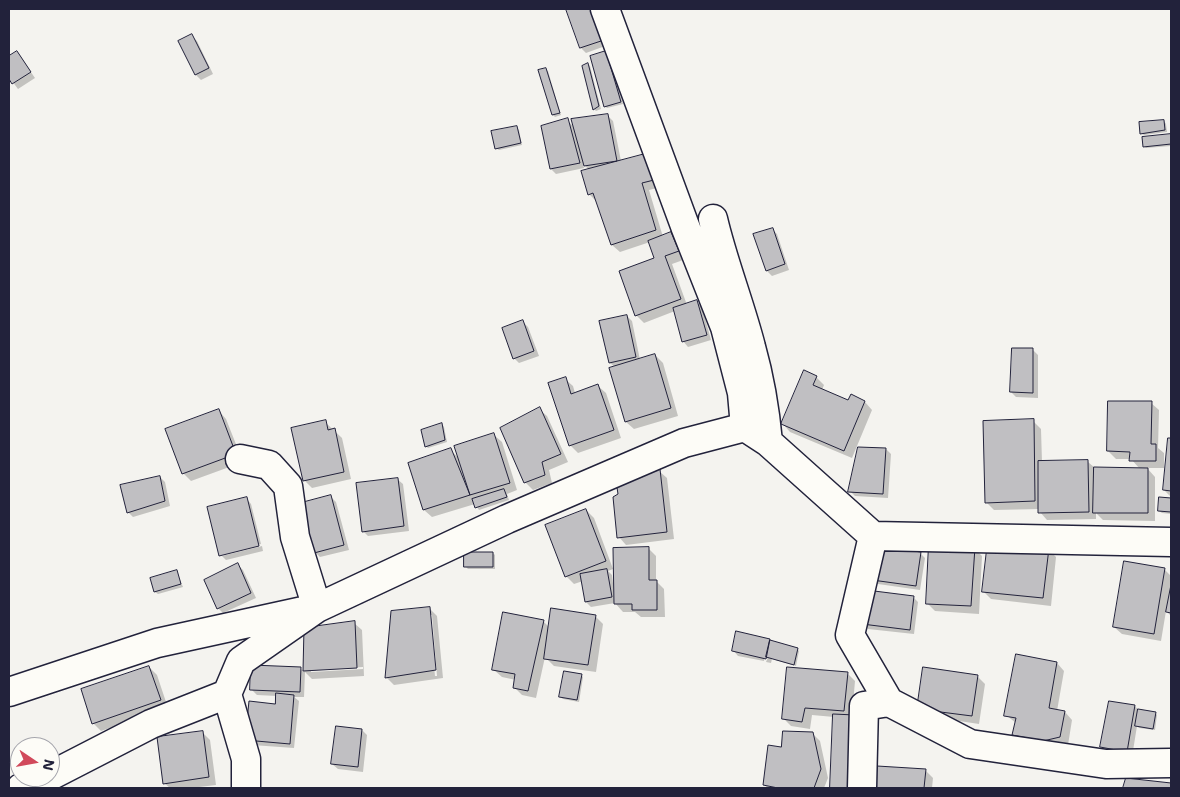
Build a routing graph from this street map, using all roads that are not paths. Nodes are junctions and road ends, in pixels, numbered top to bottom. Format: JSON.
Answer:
{"nodes":[{"id":1,"x":605,"y":9,"type":"edge"},
{"id":2,"x":713,"y":218,"type":"dead end"},
{"id":3,"x":745,"y":427,"type":"junction"},
{"id":4,"x":768,"y":442,"type":"junction"},
{"id":5,"x":240,"y":459,"type":"dead end"},
{"id":6,"x":873,"y":536,"type":"junction"},
{"id":7,"x":1171,"y":542,"type":"edge"},
{"id":8,"x":317,"y":608,"type":"junction"},
{"id":9,"x":9,"y":692,"type":"edge"},
{"id":10,"x":227,"y":694,"type":"junction"},
{"id":11,"x":889,"y":702,"type":"junction"},
{"id":12,"x":1171,"y":763,"type":"edge"},
{"id":13,"x":60,"y":770,"type":"edge"},
{"id":14,"x":246,"y":788,"type":"edge"},
{"id":15,"x":862,"y":788,"type":"edge"}],
"edges":[{"from":1,"to":3,"type":"street"},
{"from":2,"to":4,"type":"street"},
{"from":3,"to":4,"type":"street"},
{"from":3,"to":8,"type":"street"},
{"from":4,"to":6,"type":"street"},
{"from":5,"to":8,"type":"street"},
{"from":6,"to":7,"type":"street"},
{"from":6,"to":11,"type":"street"},
{"from":8,"to":9,"type":"street"},
{"from":8,"to":10,"type":"street"},
{"from":10,"to":13,"type":"street"},
{"from":10,"to":14,"type":"street"},
{"from":11,"to":12,"type":"street"},
{"from":11,"to":15,"type":"street"}]}
